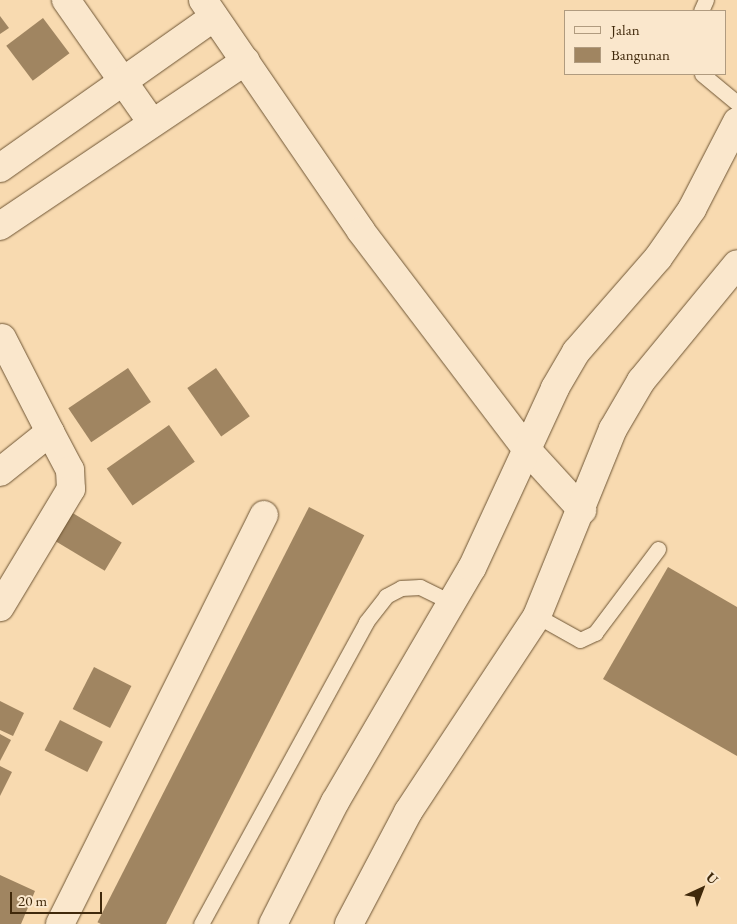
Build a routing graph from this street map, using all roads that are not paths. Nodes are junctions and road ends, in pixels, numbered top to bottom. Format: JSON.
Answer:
{"nodes":[{"id":1,"x":66,"y":0,"type":"edge"},
{"id":2,"x":208,"y":8,"type":"edge"},
{"id":3,"x":246,"y":61,"type":"junction"},
{"id":4,"x":703,"y":75,"type":"edge"},
{"id":5,"x":123,"y":82,"type":"junction"},
{"id":6,"x":737,"y":103,"type":"edge"},
{"id":7,"x":737,"y":122,"type":"edge"},
{"id":8,"x":152,"y":123,"type":"junction"},
{"id":9,"x":0,"y":168,"type":"edge"},
{"id":10,"x":0,"y":226,"type":"edge"},
{"id":11,"x":737,"y":264,"type":"edge"},
{"id":12,"x":2,"y":338,"type":"dead end"},
{"id":13,"x":50,"y":432,"type":"junction"},
{"id":14,"x":529,"y":452,"type":"junction"},
{"id":15,"x":0,"y":472,"type":"edge"},
{"id":16,"x":582,"y":510,"type":"junction"},
{"id":17,"x":264,"y":515,"type":"dead end"},
{"id":18,"x":658,"y":549,"type":"dead end"},
{"id":19,"x":451,"y":602,"type":"junction"},
{"id":20,"x":0,"y":607,"type":"edge"},
{"id":21,"x":537,"y":616,"type":"junction"},
{"id":22,"x":60,"y":924,"type":"edge"},
{"id":23,"x":202,"y":924,"type":"edge"},
{"id":24,"x":273,"y":924,"type":"edge"},
{"id":25,"x":349,"y":924,"type":"edge"}],
"edges":[{"from":1,"to":5,"type":"street"},
{"from":2,"to":3,"type":"street"},
{"from":2,"to":5,"type":"street"},
{"from":3,"to":8,"type":"street"},
{"from":3,"to":14,"type":"street"},
{"from":4,"to":6,"type":"lane"},
{"from":5,"to":8,"type":"street"},
{"from":5,"to":9,"type":"street"},
{"from":7,"to":14,"type":"street"},
{"from":8,"to":10,"type":"street"},
{"from":11,"to":16,"type":"street"},
{"from":12,"to":13,"type":"street"},
{"from":13,"to":15,"type":"street"},
{"from":13,"to":20,"type":"street"},
{"from":14,"to":16,"type":"street"},
{"from":14,"to":19,"type":"street"},
{"from":16,"to":21,"type":"street"},
{"from":17,"to":22,"type":"street"},
{"from":18,"to":21,"type":"lane"},
{"from":19,"to":23,"type":"lane"},
{"from":19,"to":24,"type":"street"},
{"from":21,"to":25,"type":"street"}]}
